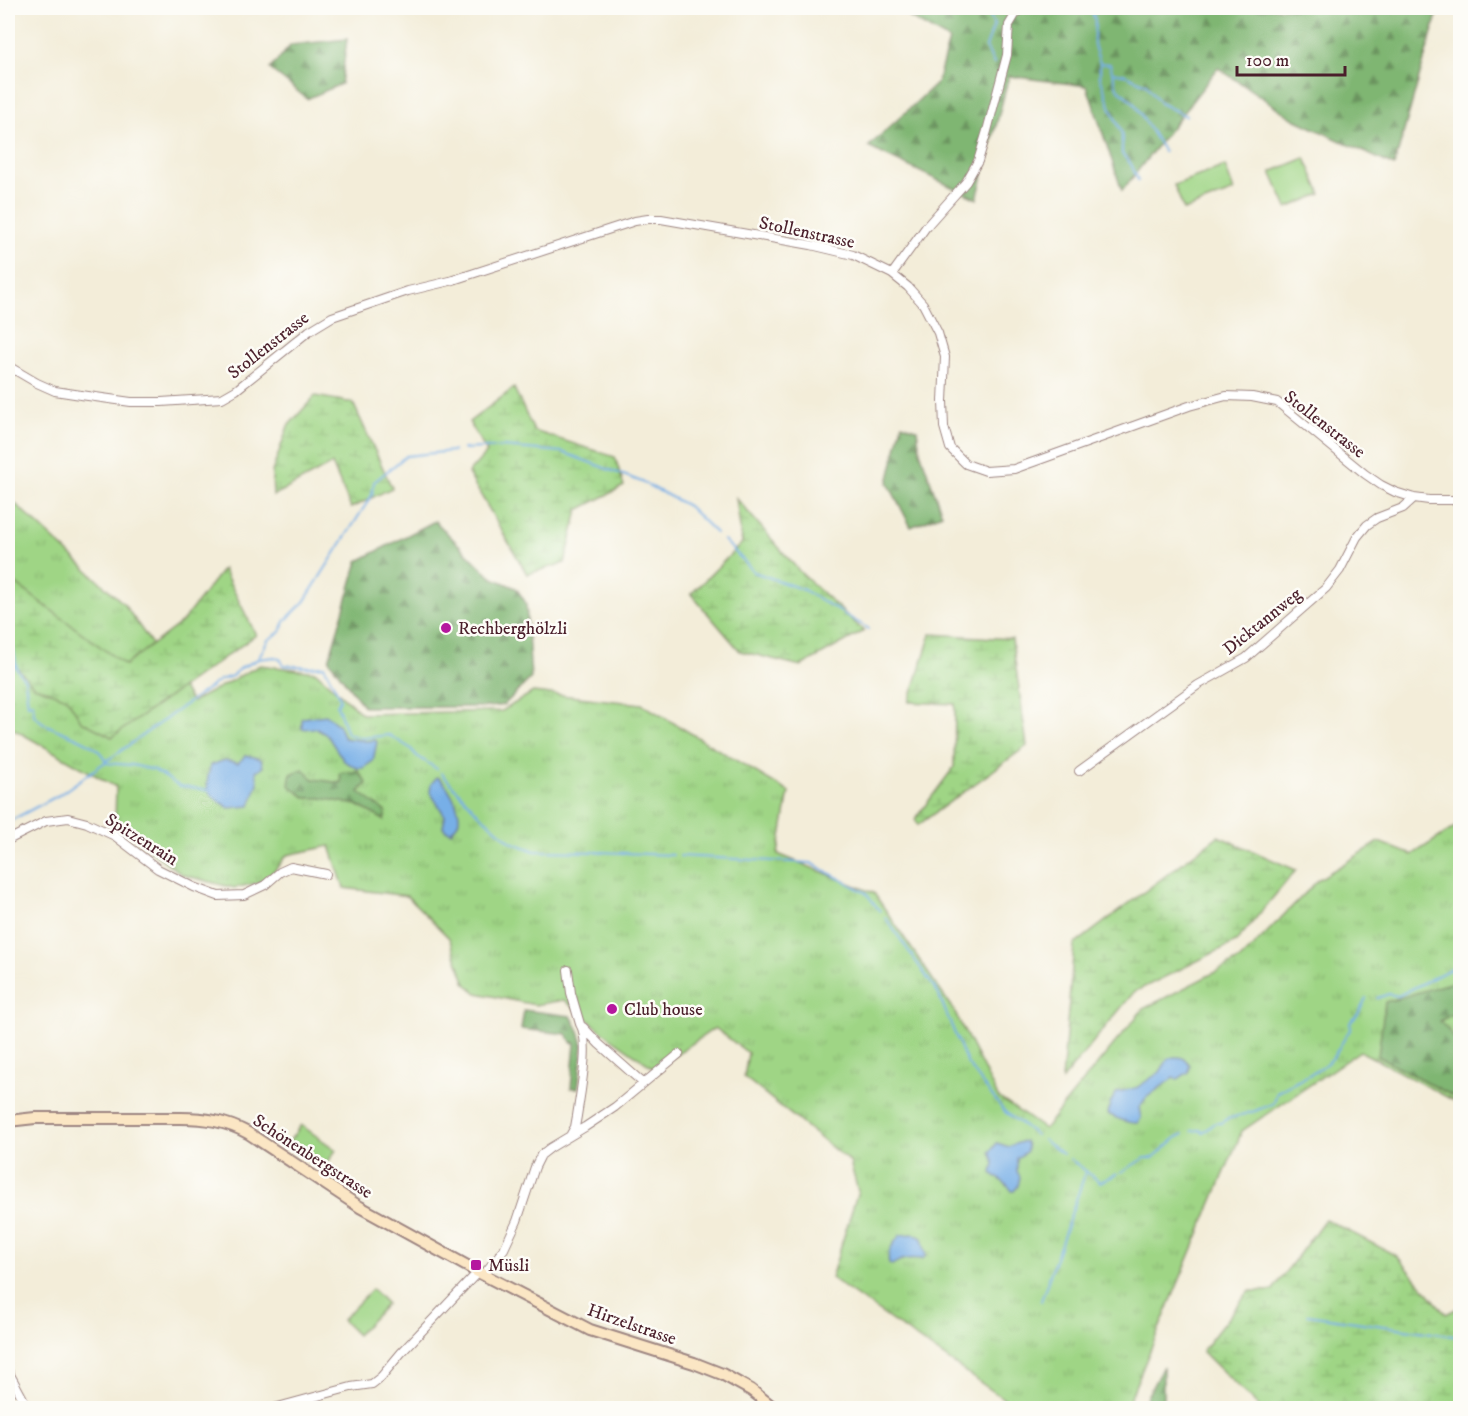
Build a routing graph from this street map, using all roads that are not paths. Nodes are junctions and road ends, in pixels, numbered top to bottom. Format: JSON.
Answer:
{"nodes":[{"id":1,"x":1022,"y":8,"type":"edge"},
{"id":2,"x":892,"y":274,"type":"junction"},
{"id":3,"x":8,"y":366,"type":"edge"},
{"id":4,"x":1414,"y":498,"type":"junction"},
{"id":5,"x":1461,"y":500,"type":"edge"},
{"id":6,"x":1079,"y":771,"type":"dead end"},
{"id":7,"x":8,"y":840,"type":"edge"},
{"id":8,"x":326,"y":874,"type":"dead end"},
{"id":9,"x":568,"y":970,"type":"dead end"},
{"id":10,"x":582,"y":1027,"type":"junction"},
{"id":11,"x":679,"y":1054,"type":"dead end"},
{"id":12,"x":643,"y":1083,"type":"junction"},
{"id":13,"x":8,"y":1121,"type":"edge"},
{"id":14,"x":570,"y":1136,"type":"junction"},
{"id":15,"x":481,"y":1273,"type":"junction"},
{"id":16,"x":8,"y":1371,"type":"edge"},
{"id":17,"x":28,"y":1408,"type":"edge"},
{"id":18,"x":274,"y":1408,"type":"edge"},
{"id":19,"x":774,"y":1408,"type":"edge"}],
"edges":[{"from":1,"to":2,"type":"street"},
{"from":2,"to":3,"type":"street","name":"Stollenstrasse"},
{"from":2,"to":4,"type":"street","name":"Stollenstrasse"},
{"from":4,"to":5,"type":"street","name":"Stollenstrasse"},
{"from":4,"to":6,"type":"street","name":"Dicktannweg"},
{"from":7,"to":8,"type":"street","name":"Spitzenrain"},
{"from":9,"to":10,"type":"street"},
{"from":10,"to":12,"type":"street"},
{"from":10,"to":14,"type":"street"},
{"from":11,"to":12,"type":"street"},
{"from":12,"to":14,"type":"street"},
{"from":13,"to":15,"type":"street","name":"Schönenbergstrasse"},
{"from":14,"to":15,"type":"street"},
{"from":15,"to":18,"type":"street"},
{"from":15,"to":19,"type":"street","name":"Hirzelstrasse"},
{"from":16,"to":17,"type":"street"}]}
